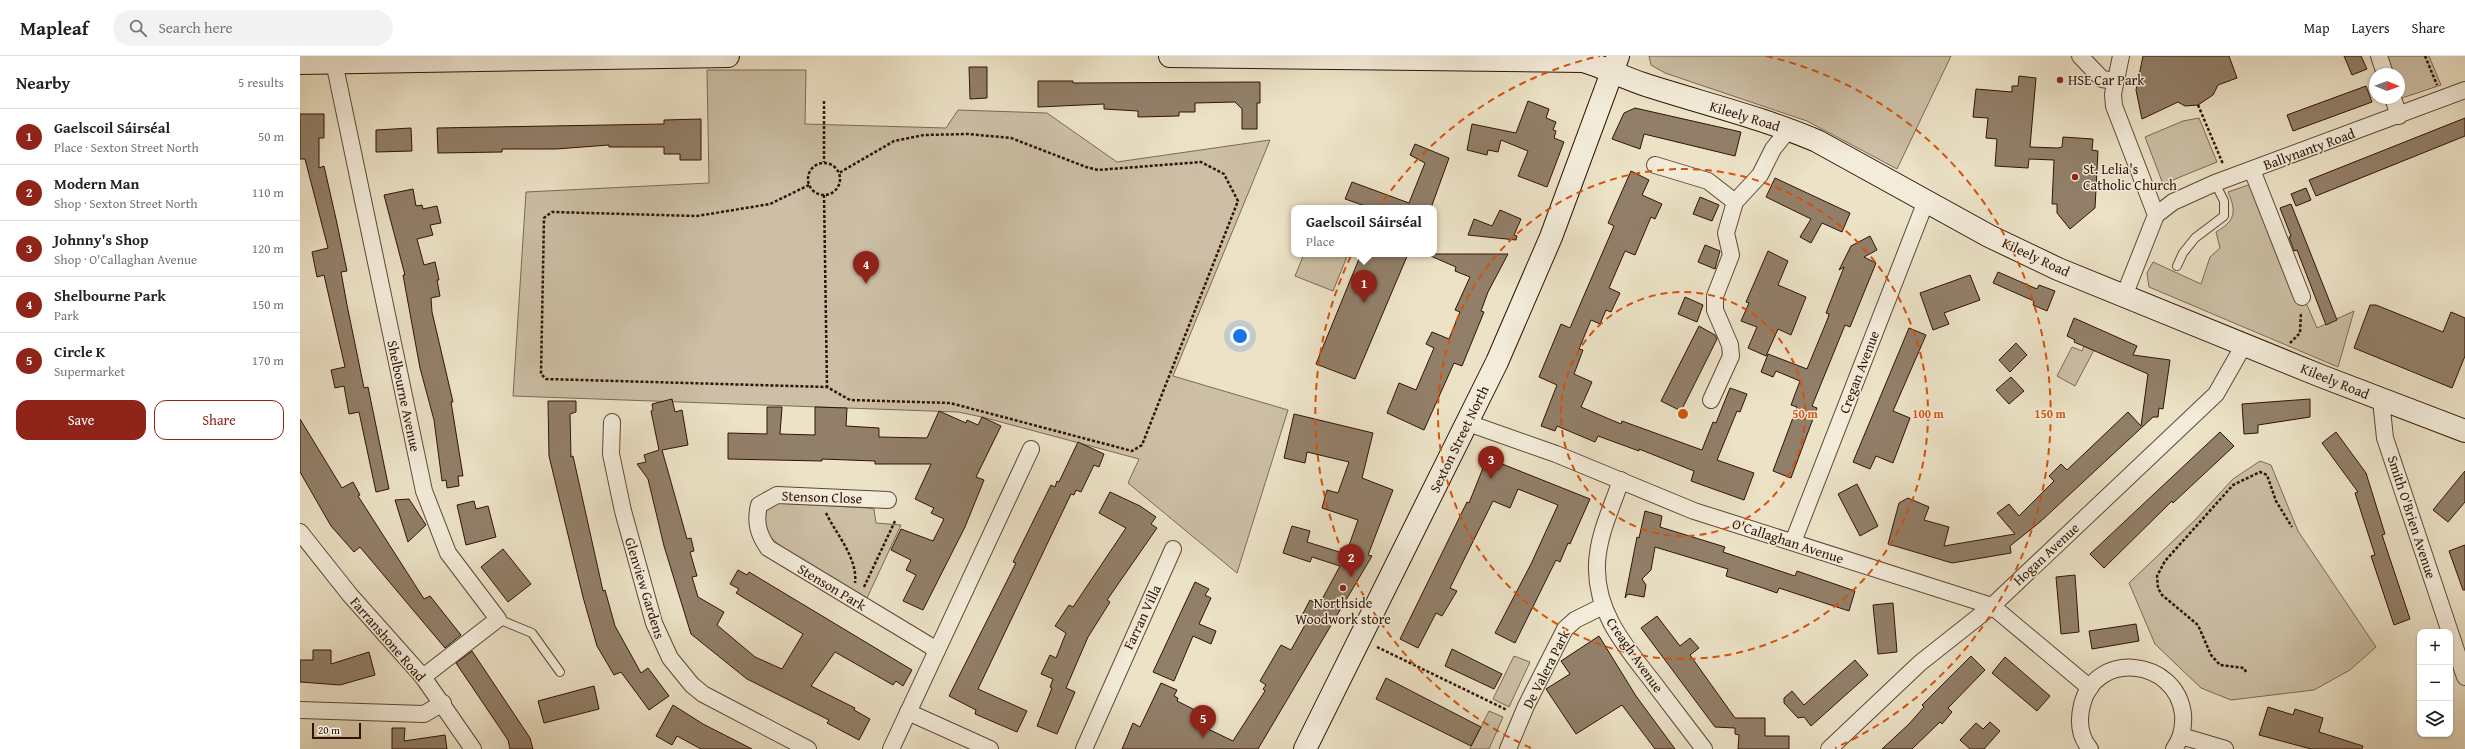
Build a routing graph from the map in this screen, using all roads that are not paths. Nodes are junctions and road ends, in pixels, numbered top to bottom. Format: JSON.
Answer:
{"nodes":[{"id":1,"x":728,"y":56,"type":"edge"},
{"id":2,"x":1170,"y":56,"type":"edge"},
{"id":3,"x":1220,"y":56,"type":"edge"},
{"id":4,"x":2080,"y":56,"type":"edge"},
{"id":5,"x":2120,"y":56,"type":"edge"},
{"id":6,"x":2379,"y":56,"type":"edge"},
{"id":7,"x":334,"y":62,"type":"junction"},
{"id":8,"x":300,"y":63,"type":"edge"},
{"id":9,"x":1615,"y":64,"type":"edge"},
{"id":10,"x":2383,"y":68,"type":"edge"},
{"id":11,"x":2115,"y":81,"type":"junction"},
{"id":12,"x":2465,"y":90,"type":"edge"},
{"id":13,"x":2395,"y":104,"type":"edge"},
{"id":14,"x":2400,"y":116,"type":"junction"},
{"id":15,"x":1789,"y":129,"type":"junction"},
{"id":16,"x":1655,"y":165,"type":"dead end"},
{"id":17,"x":2252,"y":170,"type":"junction"},
{"id":18,"x":2215,"y":183,"type":"junction"},
{"id":19,"x":1926,"y":201,"type":"junction"},
{"id":20,"x":1735,"y":202,"type":"junction"},
{"id":21,"x":2156,"y":215,"type":"junction"},
{"id":22,"x":2178,"y":266,"type":"dead end"},
{"id":23,"x":2124,"y":296,"type":"junction"},
{"id":24,"x":2302,"y":297,"type":"road end"},
{"id":25,"x":2245,"y":344,"type":"junction"},
{"id":26,"x":1711,"y":400,"type":"dead end"},
{"id":27,"x":2381,"y":400,"type":"junction"},
{"id":28,"x":612,"y":422,"type":"dead end"},
{"id":29,"x":1468,"y":423,"type":"junction"},
{"id":30,"x":2465,"y":431,"type":"edge"},
{"id":31,"x":1031,"y":449,"type":"dead end"},
{"id":32,"x":1621,"y":480,"type":"junction"},
{"id":33,"x":888,"y":500,"type":"dead end"},
{"id":34,"x":759,"y":504,"type":"joint"},
{"id":35,"x":300,"y":532,"type":"edge"},
{"id":36,"x":1793,"y":542,"type":"junction"},
{"id":37,"x":1173,"y":549,"type":"dead end"},
{"id":38,"x":1604,"y":606,"type":"junction"},
{"id":39,"x":1992,"y":606,"type":"junction"},
{"id":40,"x":498,"y":619,"type":"junction"},
{"id":41,"x":937,"y":650,"type":"junction"},
{"id":42,"x":560,"y":672,"type":"dead end"},
{"id":43,"x":423,"y":677,"type":"junction"},
{"id":44,"x":2465,"y":677,"type":"edge"},
{"id":45,"x":2090,"y":688,"type":"junction"},
{"id":46,"x":442,"y":703,"type":"junction"},
{"id":47,"x":300,"y":710,"type":"edge"},
{"id":48,"x":908,"y":712,"type":"junction"},
{"id":49,"x":2178,"y":742,"type":"edge"},
{"id":50,"x":473,"y":749,"type":"edge"},
{"id":51,"x":808,"y":749,"type":"edge"},
{"id":52,"x":891,"y":749,"type":"edge"},
{"id":53,"x":990,"y":749,"type":"edge"},
{"id":54,"x":1084,"y":749,"type":"edge"},
{"id":55,"x":1305,"y":749,"type":"edge"},
{"id":56,"x":1508,"y":749,"type":"edge"},
{"id":57,"x":1704,"y":749,"type":"edge"},
{"id":58,"x":1829,"y":749,"type":"edge"},
{"id":59,"x":2090,"y":749,"type":"edge"},
{"id":60,"x":2225,"y":749,"type":"edge"}],
"edges":[{"from":1,"to":7,"type":"main road"},
{"from":2,"to":3,"type":"main road","name":"Kileely Road"},
{"from":3,"to":9,"type":"main road","name":"Kileely Road"},
{"from":4,"to":11,"type":"street"},
{"from":5,"to":11,"type":"street"},
{"from":6,"to":10,"type":"street"},
{"from":7,"to":8,"type":"main road"},
{"from":7,"to":40,"type":"street","name":"Shelbourne Avenue"},
{"from":9,"to":15,"type":"main road","name":"Kileely Road"},
{"from":9,"to":29,"type":"main road","name":"Sexton Street North"},
{"from":11,"to":21,"type":"street"},
{"from":12,"to":14,"type":"street","name":"Ballynanty Road"},
{"from":13,"to":14,"type":"street"},
{"from":14,"to":17,"type":"street","name":"Ballynanty Road"},
{"from":15,"to":19,"type":"main road","name":"Kileely Road"},
{"from":15,"to":20,"type":"street"},
{"from":16,"to":20,"type":"street"},
{"from":17,"to":18,"type":"street","name":"Ballynanty Road"},
{"from":17,"to":24,"type":"street"},
{"from":18,"to":21,"type":"street","name":"Ballynanty Road"},
{"from":18,"to":22,"type":"lane"},
{"from":19,"to":23,"type":"main road","name":"Kileely Road"},
{"from":19,"to":36,"type":"street","name":"Cregan Avenue"},
{"from":20,"to":26,"type":"street"},
{"from":21,"to":23,"type":"street"},
{"from":23,"to":25,"type":"main road","name":"Kileely Road"},
{"from":25,"to":27,"type":"main road","name":"Kileely Road"},
{"from":25,"to":39,"type":"street","name":"Hogan Avenue"},
{"from":27,"to":30,"type":"main road","name":"Kileely Road"},
{"from":27,"to":44,"type":"street","name":"Smith O'Brien Avenue"},
{"from":28,"to":51,"type":"street","name":"Glenview Gardens"},
{"from":29,"to":32,"type":"street","name":"O'Callaghan Avenue"},
{"from":29,"to":55,"type":"main road","name":"Sexton Street North"},
{"from":31,"to":41,"type":"street"},
{"from":32,"to":36,"type":"street","name":"O'Callaghan Avenue"},
{"from":32,"to":38,"type":"street","name":"Creagh Avenue"},
{"from":33,"to":34,"type":"street","name":"Stenson Close"},
{"from":34,"to":41,"type":"street","name":"Stenson Park"},
{"from":35,"to":43,"type":"street","name":"Farranshone Road"},
{"from":36,"to":39,"type":"street","name":"O'Callaghan Avenue"},
{"from":37,"to":54,"type":"street","name":"Farran Villa"},
{"from":38,"to":56,"type":"street","name":"De Valera Park"},
{"from":38,"to":57,"type":"street","name":"Creagh Avenue"},
{"from":39,"to":45,"type":"street","name":"O'Callaghan Avenue"},
{"from":39,"to":58,"type":"street","name":"Hogan Avenue"},
{"from":40,"to":42,"type":"lane"},
{"from":40,"to":43,"type":"street"},
{"from":41,"to":48,"type":"street"},
{"from":43,"to":46,"type":"street","name":"Farranshone Road"},
{"from":45,"to":49,"type":"street"},
{"from":45,"to":59,"type":"street"},
{"from":46,"to":47,"type":"street"},
{"from":46,"to":50,"type":"street","name":"Farranshone Road"},
{"from":48,"to":52,"type":"street"},
{"from":48,"to":53,"type":"street"},
{"from":49,"to":60,"type":"street"}]}
